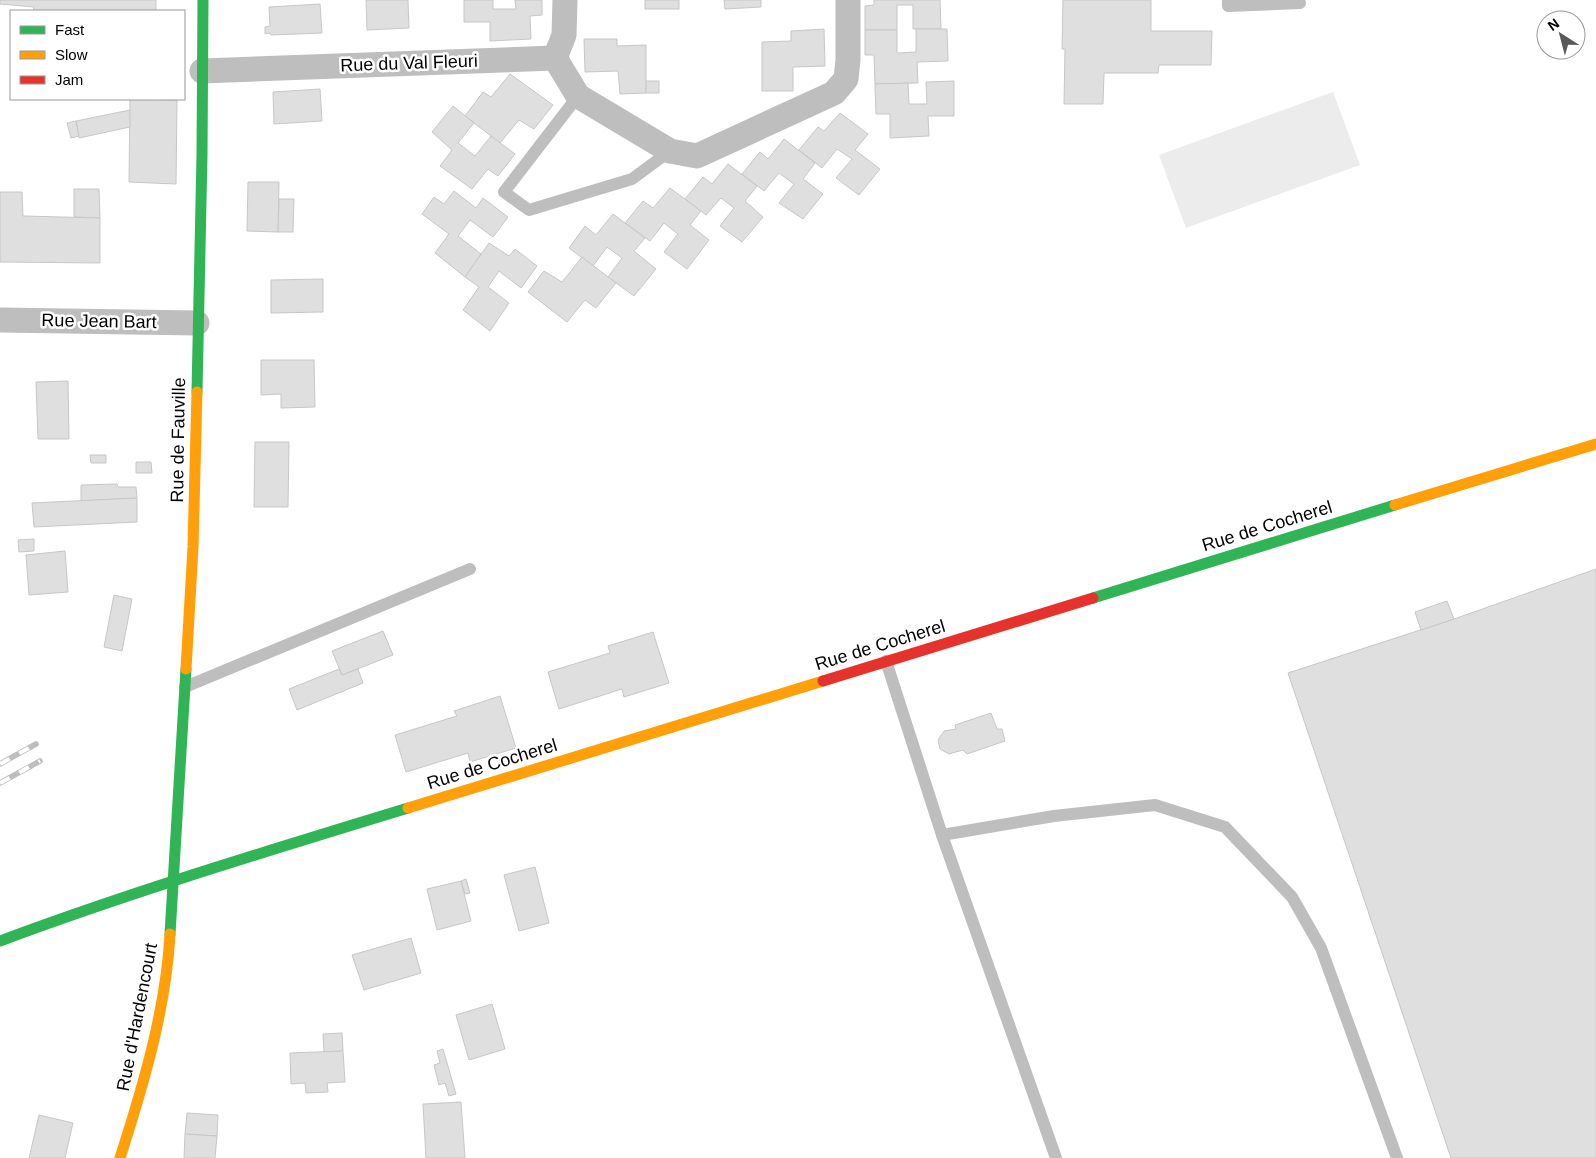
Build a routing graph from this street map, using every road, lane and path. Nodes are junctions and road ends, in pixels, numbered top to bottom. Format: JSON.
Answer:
{"nodes":[{"id":1,"x":203,"y":0,"type":"edge"},
{"id":2,"x":565,"y":0,"type":"edge"},
{"id":3,"x":848,"y":0,"type":"edge"},
{"id":4,"x":1228,"y":0,"type":"edge"},
{"id":5,"x":1300,"y":3,"type":"dead end"},
{"id":6,"x":555,"y":58,"type":"junction"},
{"id":7,"x":202,"y":70,"type":"junction"},
{"id":8,"x":578,"y":96,"type":"junction"},
{"id":9,"x":670,"y":151,"type":"junction"},
{"id":10,"x":0,"y":320,"type":"edge"},
{"id":11,"x":197,"y":322,"type":"junction"},
{"id":12,"x":1596,"y":444,"type":"edge"},
{"id":13,"x":470,"y":569,"type":"dead end"},
{"id":14,"x":886,"y":661,"type":"junction"},
{"id":15,"x":185,"y":687,"type":"junction"},
{"id":16,"x":942,"y":835,"type":"junction"},
{"id":17,"x":174,"y":880,"type":"junction"},
{"id":18,"x":0,"y":941,"type":"edge"},
{"id":19,"x":120,"y":1158,"type":"edge"},
{"id":20,"x":1056,"y":1158,"type":"edge"},
{"id":21,"x":1397,"y":1158,"type":"edge"}],
"edges":[{"from":1,"to":7,"type":"street","name":"Rue de Fauville"},
{"from":2,"to":6,"type":"street"},
{"from":3,"to":9,"type":"street"},
{"from":4,"to":5,"type":"lane"},
{"from":6,"to":7,"type":"street","name":"Rue du Val Fleuri"},
{"from":6,"to":8,"type":"street"},
{"from":7,"to":11,"type":"street","name":"Rue de Fauville"},
{"from":8,"to":9,"type":"street"},
{"from":8,"to":9,"type":"lane"},
{"from":10,"to":11,"type":"street","name":"Rue Jean Bart"},
{"from":11,"to":15,"type":"street","name":"Rue de Fauville"},
{"from":12,"to":14,"type":"street","name":"Rue de Cocherel"},
{"from":13,"to":15,"type":"lane"},
{"from":14,"to":16,"type":"lane"},
{"from":14,"to":17,"type":"street","name":"Rue de Cocherel"},
{"from":15,"to":17,"type":"street","name":"Rue de Fauville"},
{"from":16,"to":20,"type":"lane"},
{"from":16,"to":21,"type":"lane"},
{"from":17,"to":18,"type":"street","name":"Rue de Cocherel"},
{"from":17,"to":19,"type":"street","name":"Rue d'Hardencourt"}]}
